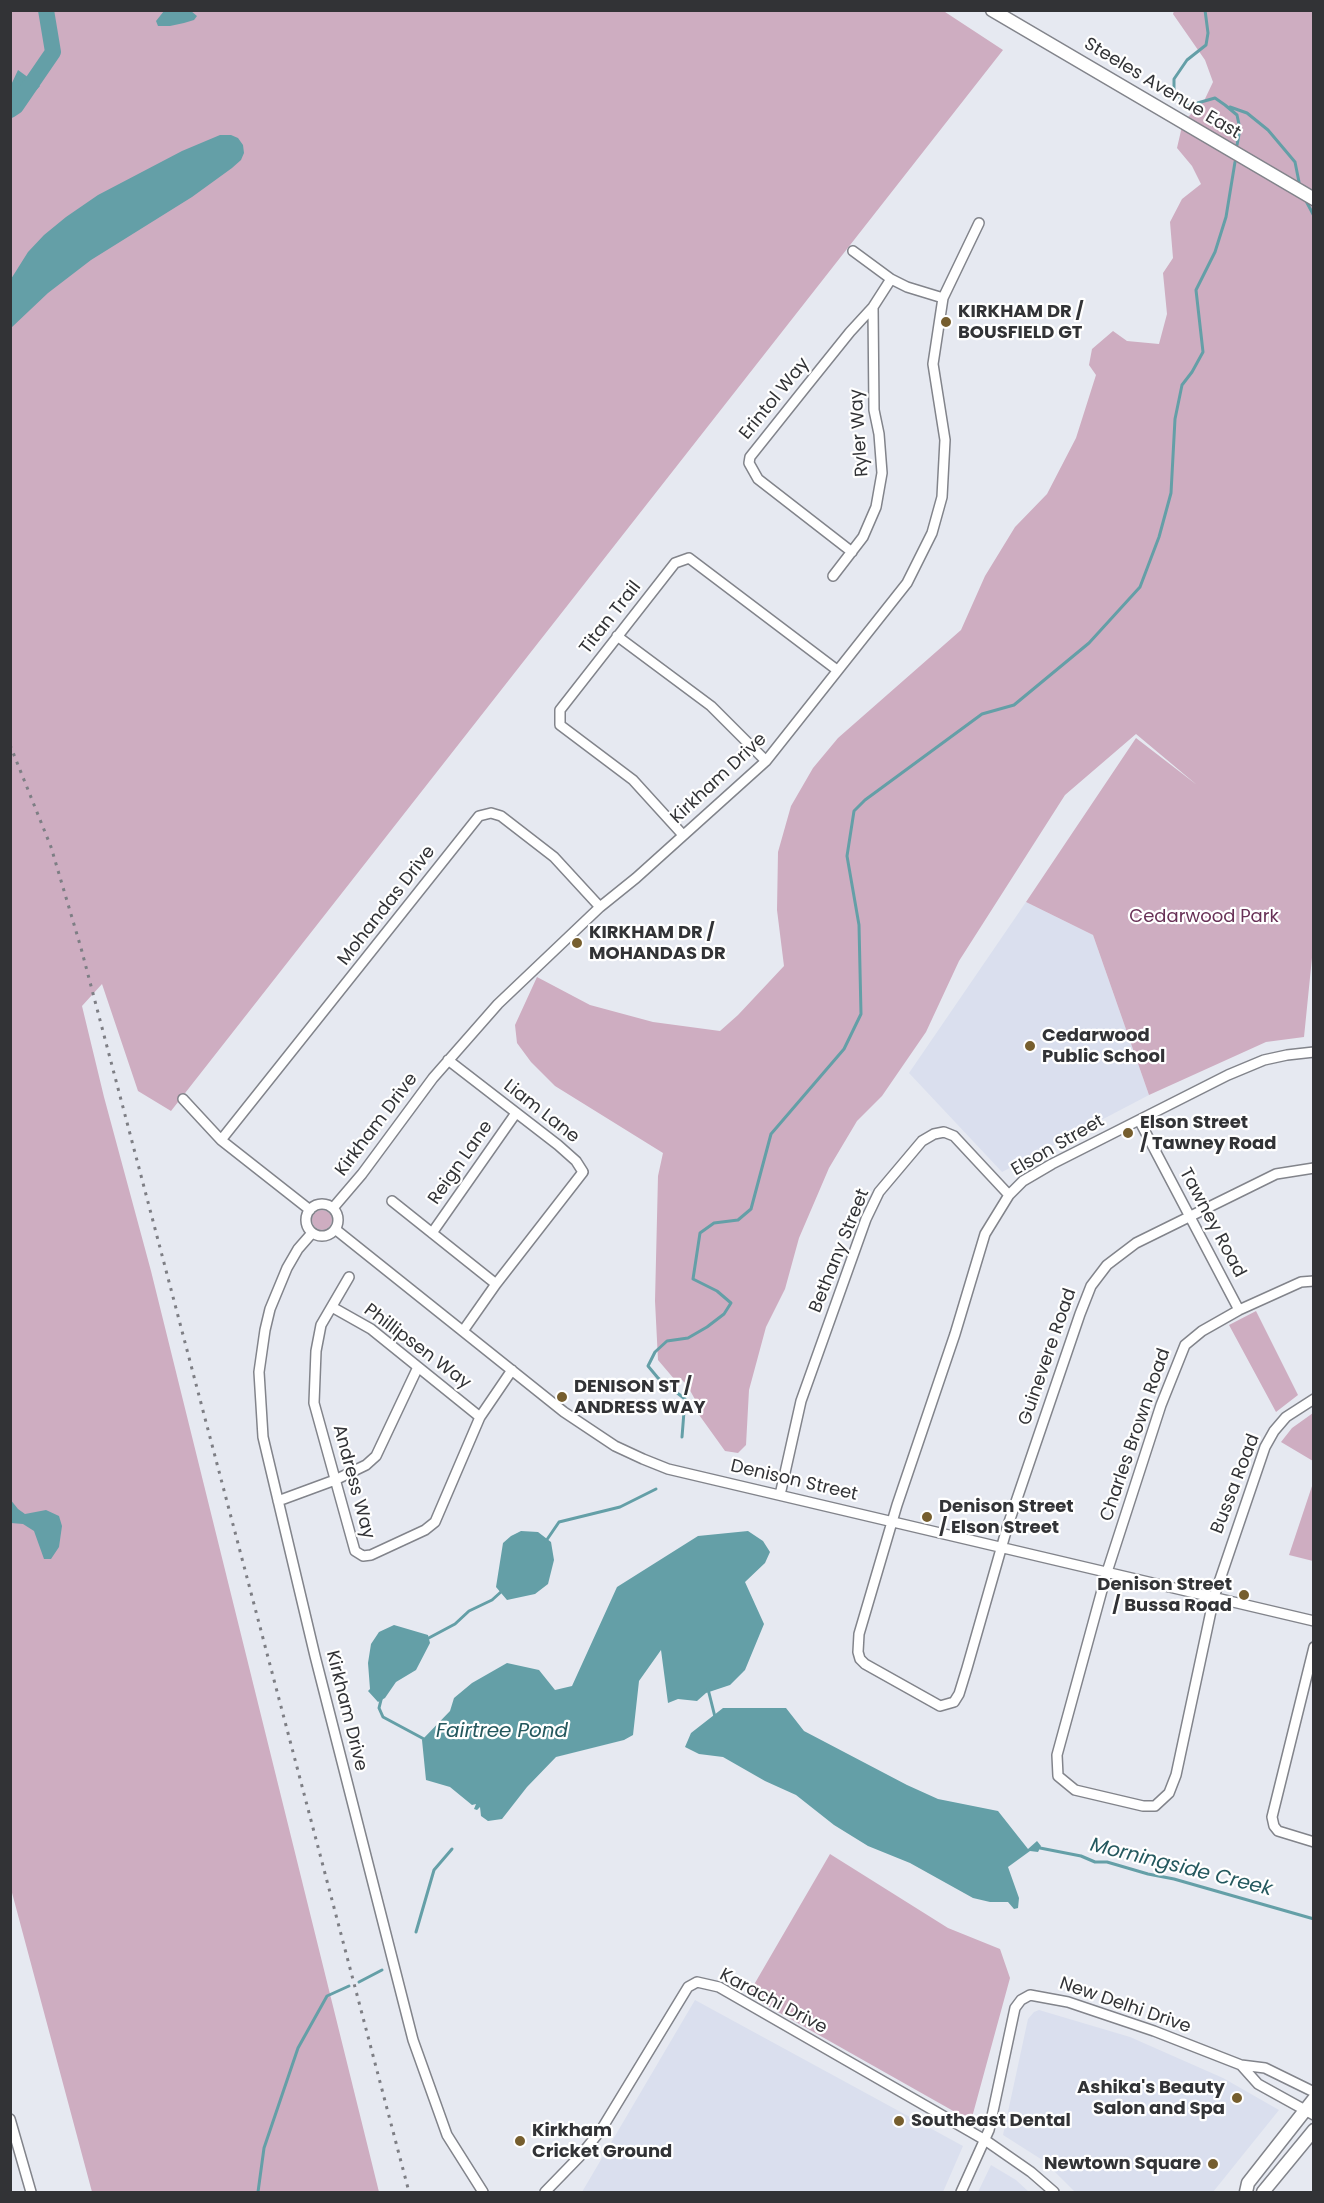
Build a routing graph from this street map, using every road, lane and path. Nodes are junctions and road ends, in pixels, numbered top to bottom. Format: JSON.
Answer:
{"nodes":[{"id":1,"x":992,"y":10,"type":"edge"},
{"id":2,"x":1314,"y":199,"type":"edge"},
{"id":3,"x":980,"y":223,"type":"dead end"},
{"id":4,"x":853,"y":252,"type":"dead end"},
{"id":5,"x":891,"y":279,"type":"junction"},
{"id":6,"x":943,"y":298,"type":"junction"},
{"id":7,"x":873,"y":307,"type":"junction"},
{"id":8,"x":852,"y":552,"type":"junction"},
{"id":9,"x":833,"y":576,"type":"dead end"},
{"id":10,"x":617,"y":636,"type":"junction"},
{"id":11,"x":837,"y":670,"type":"junction"},
{"id":12,"x":766,"y":761,"type":"junction"},
{"id":13,"x":683,"y":835,"type":"junction"},
{"id":14,"x":600,"y":908,"type":"junction"},
{"id":15,"x":1314,"y":1052,"type":"edge"},
{"id":16,"x":448,"y":1060,"type":"junction"},
{"id":17,"x":183,"y":1099,"type":"dead end"},
{"id":18,"x":516,"y":1113,"type":"junction"},
{"id":19,"x":1139,"y":1120,"type":"junction"},
{"id":20,"x":222,"y":1140,"type":"junction"},
{"id":21,"x":1314,"y":1168,"type":"edge"},
{"id":22,"x":1009,"y":1196,"type":"junction"},
{"id":23,"x":392,"y":1201,"type":"dead end"},
{"id":24,"x":333,"y":1208,"type":"junction"},
{"id":25,"x":310,"y":1210,"type":"junction"},
{"id":26,"x":1190,"y":1217,"type":"junction"},
{"id":27,"x":335,"y":1229,"type":"junction"},
{"id":28,"x":312,"y":1233,"type":"junction"},
{"id":29,"x":432,"y":1233,"type":"junction"},
{"id":30,"x":349,"y":1277,"type":"dead end"},
{"id":31,"x":1314,"y":1281,"type":"edge"},
{"id":32,"x":496,"y":1284,"type":"junction"},
{"id":33,"x":332,"y":1307,"type":"junction"},
{"id":34,"x":1239,"y":1310,"type":"junction"},
{"id":35,"x":463,"y":1331,"type":"junction"},
{"id":36,"x":418,"y":1367,"type":"junction"},
{"id":37,"x":512,"y":1370,"type":"junction"},
{"id":38,"x":1314,"y":1400,"type":"edge"},
{"id":39,"x":480,"y":1417,"type":"junction"},
{"id":40,"x":334,"y":1480,"type":"junction"},
{"id":41,"x":780,"y":1495,"type":"junction"},
{"id":42,"x":278,"y":1501,"type":"junction"},
{"id":43,"x":892,"y":1521,"type":"junction"},
{"id":44,"x":1001,"y":1547,"type":"junction"},
{"id":45,"x":1107,"y":1572,"type":"junction"},
{"id":46,"x":1214,"y":1597,"type":"junction"},
{"id":47,"x":1314,"y":1621,"type":"edge"},
{"id":48,"x":1314,"y":1647,"type":"edge"},
{"id":49,"x":1314,"y":1842,"type":"edge"},
{"id":50,"x":1241,"y":2065,"type":"junction"},
{"id":51,"x":1314,"y":2092,"type":"edge"},
{"id":52,"x":1314,"y":2099,"type":"edge"},
{"id":53,"x":1309,"y":2112,"type":"edge"},
{"id":54,"x":10,"y":2119,"type":"edge"},
{"id":55,"x":1314,"y":2130,"type":"edge"},
{"id":56,"x":985,"y":2140,"type":"junction"},
{"id":57,"x":31,"y":2193,"type":"edge"},
{"id":58,"x":483,"y":2193,"type":"edge"},
{"id":59,"x":545,"y":2193,"type":"edge"},
{"id":60,"x":961,"y":2193,"type":"edge"},
{"id":61,"x":1054,"y":2193,"type":"edge"},
{"id":62,"x":1246,"y":2193,"type":"edge"},
{"id":63,"x":1263,"y":2193,"type":"edge"}],
"edges":[{"from":1,"to":2,"type":"main road","name":"Steeles Avenue East"},
{"from":3,"to":6,"type":"street","name":"Kirkham Drive"},
{"from":4,"to":5,"type":"street"},
{"from":5,"to":6,"type":"street"},
{"from":5,"to":7,"type":"street"},
{"from":6,"to":11,"type":"street","name":"Kirkham Drive"},
{"from":7,"to":8,"type":"street","name":"Ryler Way"},
{"from":7,"to":8,"type":"street","name":"Erintol Way"},
{"from":8,"to":9,"type":"street","name":"Ryler Way"},
{"from":10,"to":11,"type":"street","name":"Titan Trail"},
{"from":10,"to":12,"type":"street"},
{"from":10,"to":13,"type":"street","name":"Titan Trail"},
{"from":11,"to":12,"type":"street","name":"Kirkham Drive"},
{"from":12,"to":13,"type":"street","name":"Kirkham Drive"},
{"from":13,"to":14,"type":"street","name":"Kirkham Drive"},
{"from":14,"to":16,"type":"street","name":"Kirkham Drive"},
{"from":14,"to":20,"type":"street","name":"Mohandas Drive"},
{"from":15,"to":19,"type":"street","name":"Elson Street"},
{"from":16,"to":18,"type":"street","name":"Liam Lane"},
{"from":16,"to":24,"type":"street","name":"Kirkham Drive"},
{"from":17,"to":20,"type":"street"},
{"from":18,"to":29,"type":"street","name":"Reign Lane"},
{"from":18,"to":32,"type":"street","name":"Liam Lane"},
{"from":19,"to":22,"type":"street","name":"Elson Street"},
{"from":19,"to":26,"type":"street","name":"Tawney Road"},
{"from":20,"to":25,"type":"street"},
{"from":21,"to":26,"type":"street","name":"Guinevere Road"},
{"from":22,"to":41,"type":"street","name":"Bethany Street"},
{"from":22,"to":43,"type":"street","name":"Elson Street"},
{"from":23,"to":29,"type":"street"},
{"from":24,"to":25,"type":"street"},
{"from":24,"to":27,"type":"street"},
{"from":25,"to":28,"type":"street"},
{"from":26,"to":34,"type":"street","name":"Tawney Road"},
{"from":26,"to":44,"type":"street","name":"Guinevere Road"},
{"from":27,"to":28,"type":"street"},
{"from":27,"to":35,"type":"street","name":"Denison Street"},
{"from":28,"to":42,"type":"street","name":"Kirkham Drive"},
{"from":29,"to":32,"type":"street"},
{"from":30,"to":33,"type":"street","name":"Andress Way"},
{"from":31,"to":34,"type":"street","name":"Charles Brown Road"},
{"from":32,"to":35,"type":"street"},
{"from":33,"to":36,"type":"street","name":"Phillipsen Way"},
{"from":33,"to":40,"type":"street","name":"Andress Way"},
{"from":34,"to":45,"type":"street","name":"Charles Brown Road"},
{"from":35,"to":37,"type":"street","name":"Denison Street"},
{"from":36,"to":39,"type":"street","name":"Phillipsen Way"},
{"from":36,"to":40,"type":"street"},
{"from":37,"to":39,"type":"street","name":"Andress Way"},
{"from":37,"to":41,"type":"street","name":"Denison Street"},
{"from":38,"to":46,"type":"street","name":"Bussa Road"},
{"from":39,"to":40,"type":"street","name":"Andress Way"},
{"from":40,"to":42,"type":"street"},
{"from":41,"to":43,"type":"street","name":"Denison Street"},
{"from":42,"to":58,"type":"street","name":"Kirkham Drive"},
{"from":43,"to":44,"type":"street","name":"Denison Street"},
{"from":43,"to":44,"type":"street","name":"Elson Street"},
{"from":44,"to":45,"type":"street","name":"Denison Street"},
{"from":45,"to":46,"type":"street","name":"Denison Street"},
{"from":45,"to":46,"type":"street","name":"Charles Brown Road"},
{"from":46,"to":47,"type":"street","name":"Denison Street"},
{"from":48,"to":49,"type":"street"},
{"from":50,"to":51,"type":"street","name":"New Delhi Drive"},
{"from":50,"to":53,"type":"street","name":"New Delhi Drive"},
{"from":50,"to":56,"type":"street","name":"New Delhi Drive"},
{"from":52,"to":53,"type":"main road"},
{"from":53,"to":62,"type":"main road"},
{"from":54,"to":57,"type":"street"},
{"from":55,"to":63,"type":"main road"},
{"from":56,"to":59,"type":"street","name":"Karachi Drive"},
{"from":56,"to":60,"type":"street","name":"New Delhi Drive"},
{"from":56,"to":61,"type":"street","name":"Karachi Drive"}]}
